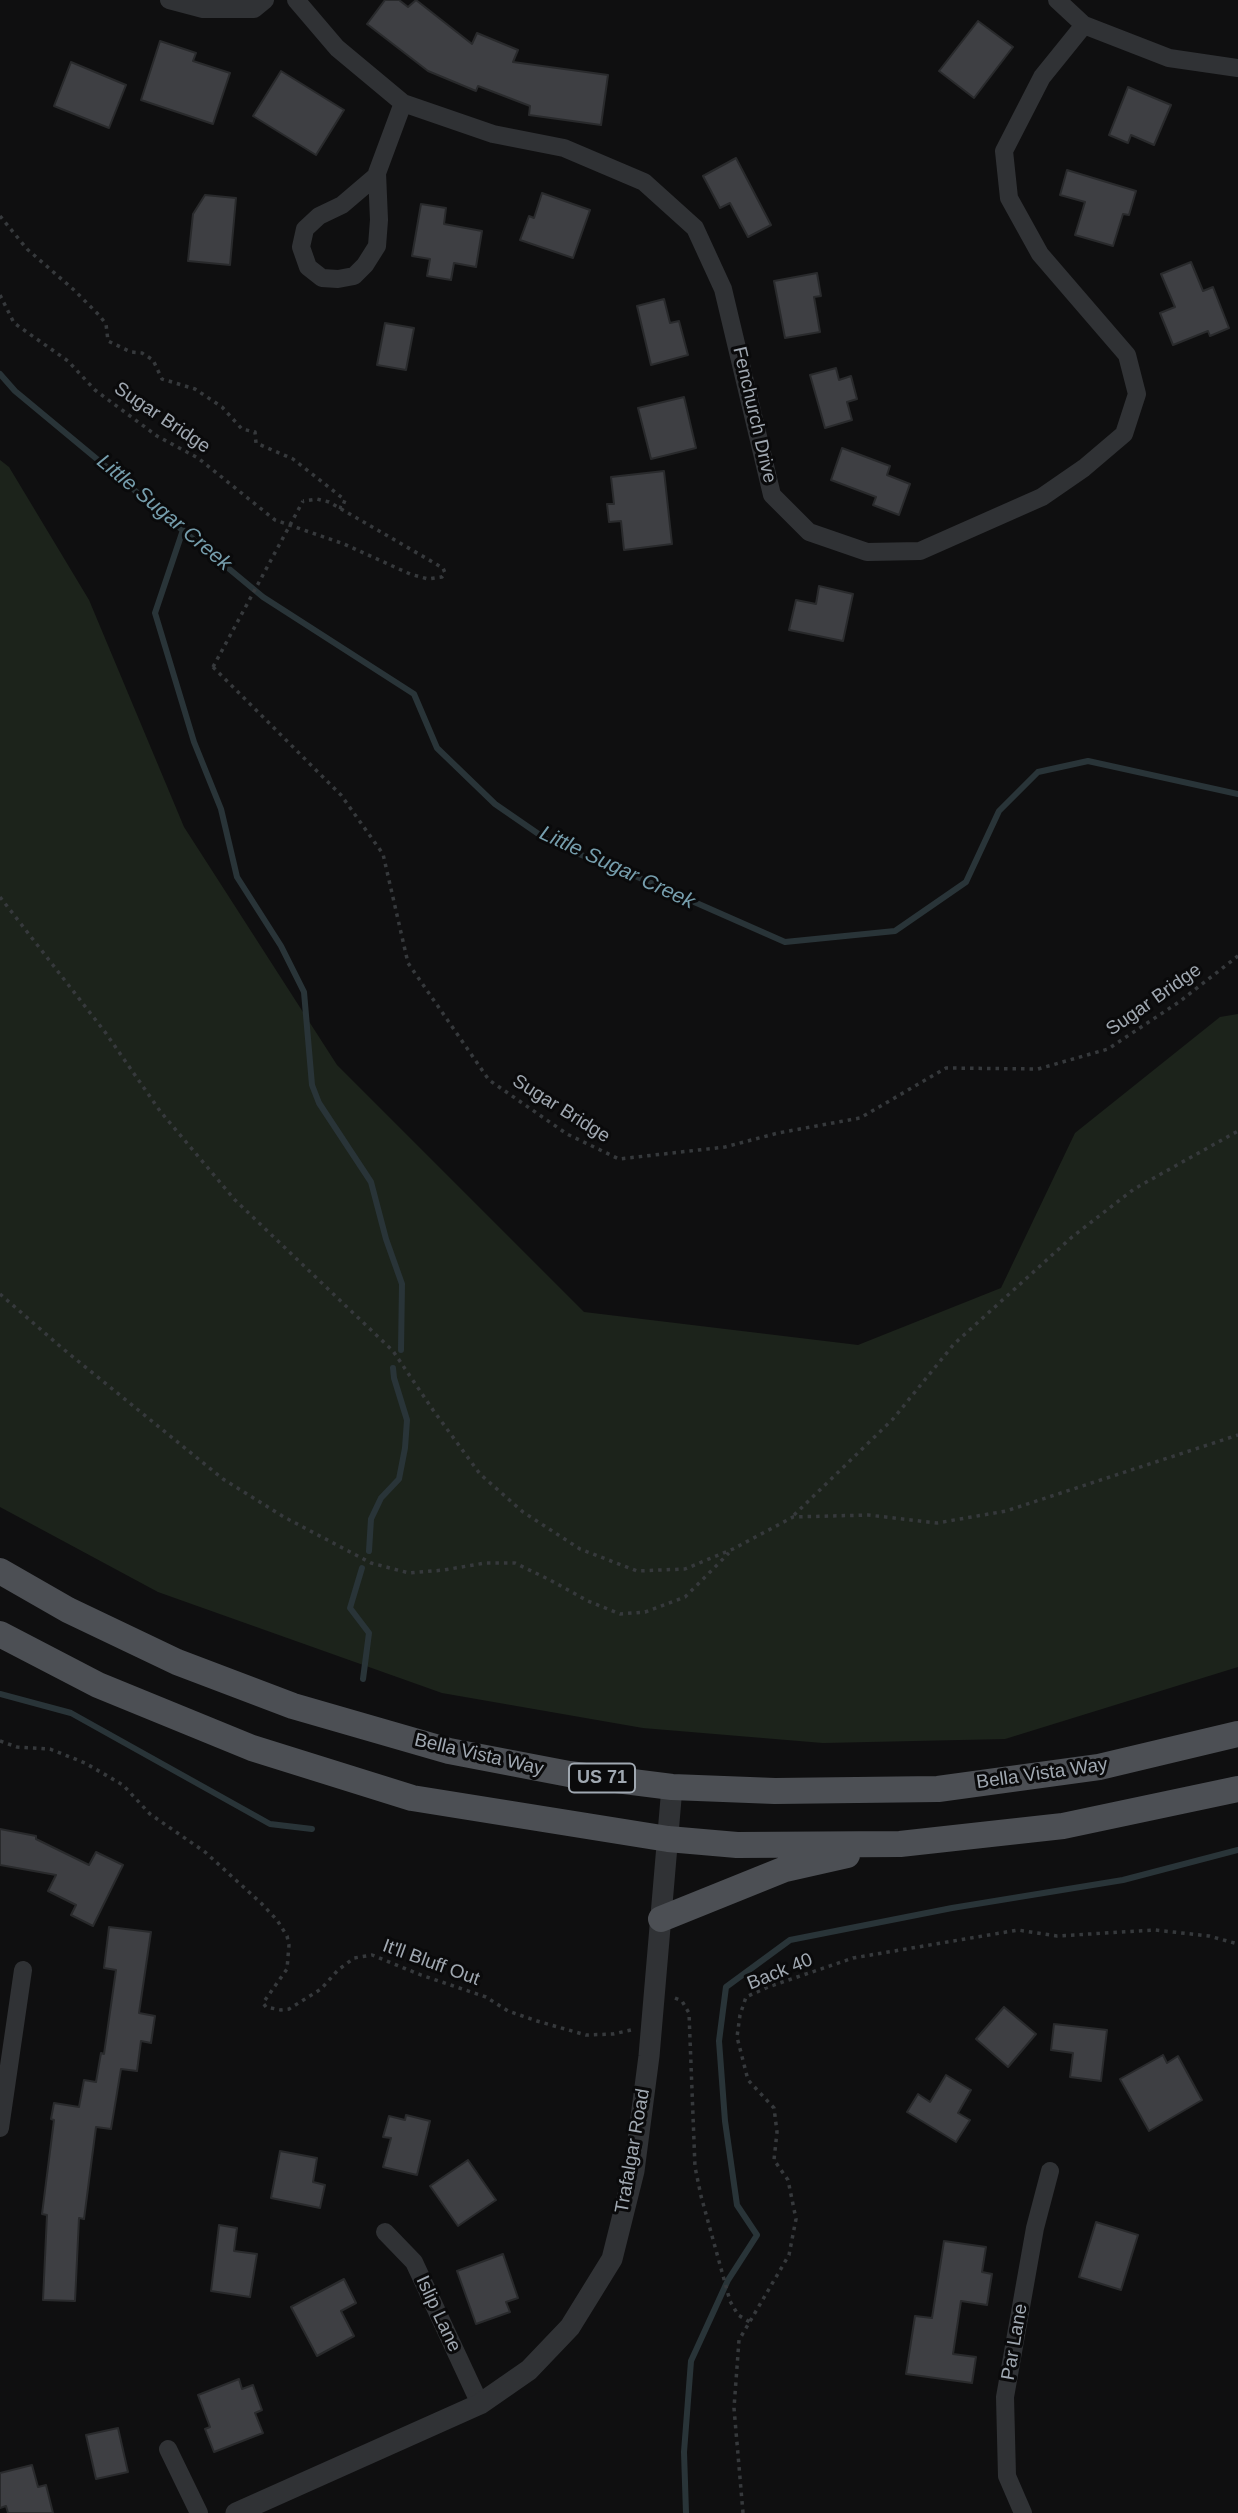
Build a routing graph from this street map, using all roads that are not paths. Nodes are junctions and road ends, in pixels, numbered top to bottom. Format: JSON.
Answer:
{"nodes":[{"id":1,"x":169,"y":0,"type":"edge"},
{"id":2,"x":265,"y":0,"type":"edge"},
{"id":3,"x":296,"y":0,"type":"edge"},
{"id":4,"x":1057,"y":0,"type":"edge"},
{"id":5,"x":1084,"y":25,"type":"junction"},
{"id":6,"x":1238,"y":68,"type":"edge"},
{"id":7,"x":403,"y":103,"type":"junction"},
{"id":8,"x":377,"y":173,"type":"junction"},
{"id":9,"x":0,"y":1571,"type":"edge"},
{"id":10,"x":0,"y":1634,"type":"edge"},
{"id":11,"x":1238,"y":1734,"type":"edge"},
{"id":12,"x":672,"y":1787,"type":"junction"},
{"id":13,"x":1238,"y":1789,"type":"edge"},
{"id":14,"x":668,"y":1839,"type":"junction"},
{"id":15,"x":900,"y":1844,"type":"junction"},
{"id":16,"x":661,"y":1919,"type":"junction"},
{"id":17,"x":23,"y":1970,"type":"dead end"},
{"id":18,"x":0,"y":2128,"type":"edge"},
{"id":19,"x":1051,"y":2171,"type":"dead end"},
{"id":20,"x":385,"y":2232,"type":"dead end"},
{"id":21,"x":480,"y":2404,"type":"junction"},
{"id":22,"x":167,"y":2449,"type":"dead end"},
{"id":23,"x":199,"y":2513,"type":"edge"},
{"id":24,"x":236,"y":2513,"type":"edge"},
{"id":25,"x":1023,"y":2513,"type":"edge"}],
"edges":[{"from":1,"to":2,"type":"street"},
{"from":3,"to":7,"type":"street","name":"Fenchurch Drive"},
{"from":4,"to":5,"type":"street"},
{"from":5,"to":6,"type":"street"},
{"from":5,"to":7,"type":"street","name":"Fenchurch Drive"},
{"from":7,"to":8,"type":"street"},
{"from":8,"to":8,"type":"street"},
{"from":9,"to":12,"type":"main road","name":"Bella Vista Way","number":"US 71"},
{"from":10,"to":14,"type":"main road"},
{"from":11,"to":12,"type":"main road","name":"Bella Vista Way","number":"US 71"},
{"from":12,"to":14,"type":"street","name":"Trafalgar Road"},
{"from":13,"to":15,"type":"main road"},
{"from":14,"to":15,"type":"main road"},
{"from":14,"to":16,"type":"street","name":"Trafalgar Road"},
{"from":15,"to":16,"type":"main road"},
{"from":16,"to":21,"type":"street","name":"Trafalgar Road"},
{"from":17,"to":18,"type":"street"},
{"from":19,"to":25,"type":"street","name":"Par Lane"},
{"from":20,"to":21,"type":"street","name":"Islip Lane"},
{"from":21,"to":24,"type":"street","name":"Trafalgar Road"},
{"from":22,"to":23,"type":"street"}]}
